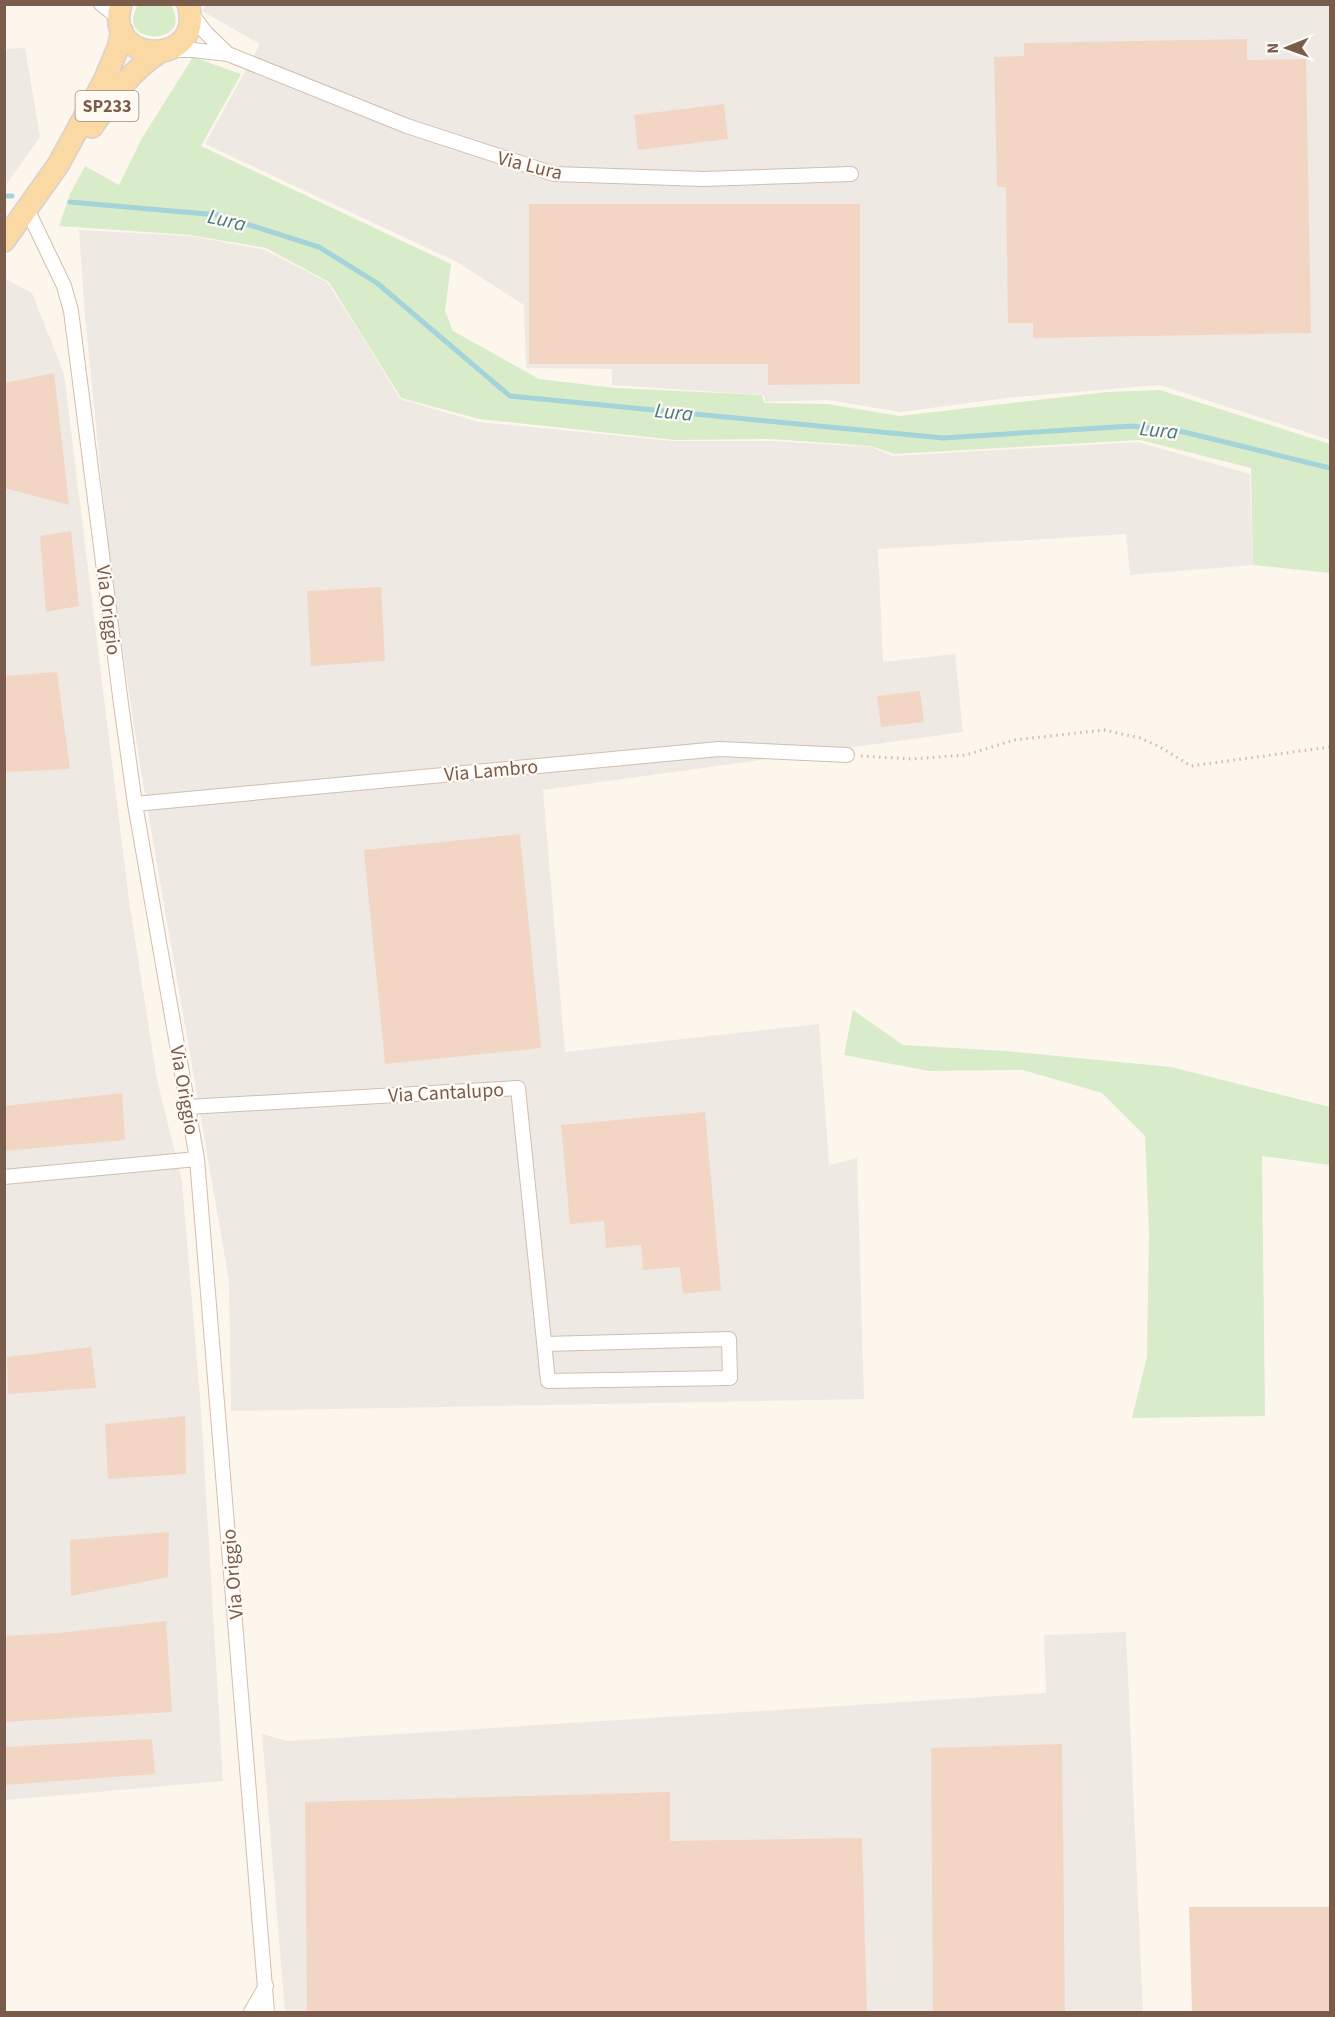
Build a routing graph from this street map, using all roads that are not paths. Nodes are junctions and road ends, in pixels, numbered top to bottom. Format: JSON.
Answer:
{"nodes":[{"id":1,"x":101,"y":4,"type":"edge"},
{"id":2,"x":189,"y":8,"type":"edge"},
{"id":3,"x":121,"y":18,"type":"edge"},
{"id":4,"x":164,"y":51,"type":"junction"},
{"id":5,"x":228,"y":54,"type":"junction"},
{"id":6,"x":58,"y":165,"type":"junction"},
{"id":7,"x":851,"y":174,"type":"dead end"},
{"id":8,"x":27,"y":209,"type":"junction"},
{"id":9,"x":4,"y":240,"type":"edge"},
{"id":10,"x":847,"y":755,"type":"road end"},
{"id":11,"x":135,"y":804,"type":"junction"},
{"id":12,"x":188,"y":1107,"type":"junction"},
{"id":13,"x":197,"y":1159,"type":"junction"},
{"id":14,"x":4,"y":1177,"type":"edge"},
{"id":15,"x":545,"y":1344,"type":"junction"},
{"id":16,"x":266,"y":1986,"type":"junction"},
{"id":17,"x":251,"y":2013,"type":"edge"},
{"id":18,"x":267,"y":2013,"type":"edge"}],
"edges":[{"from":1,"to":3,"type":"street"},
{"from":2,"to":4,"type":"main road","number":"SP233"},
{"from":2,"to":5,"type":"street","name":"Via Lura"},
{"from":3,"to":4,"type":"main road"},
{"from":3,"to":6,"type":"main road","number":"SP233"},
{"from":4,"to":5,"type":"street","name":"Via Lura"},
{"from":4,"to":6,"type":"main road","number":"SP233"},
{"from":5,"to":7,"type":"street","name":"Via Lura"},
{"from":6,"to":8,"type":"main road","number":"SP233"},
{"from":8,"to":9,"type":"main road","number":"SP233"},
{"from":8,"to":11,"type":"street","name":"Via Origgio"},
{"from":10,"to":11,"type":"street","name":"Via Lambro"},
{"from":11,"to":12,"type":"street","name":"Via Origgio"},
{"from":12,"to":13,"type":"street","name":"Via Origgio"},
{"from":12,"to":15,"type":"street","name":"Via Cantalupo"},
{"from":13,"to":14,"type":"street"},
{"from":13,"to":16,"type":"street","name":"Via Origgio"},
{"from":15,"to":15,"type":"street","name":"Via Cantalupo"},
{"from":16,"to":17,"type":"street"},
{"from":16,"to":18,"type":"street","name":"Via Origgio"}]}
